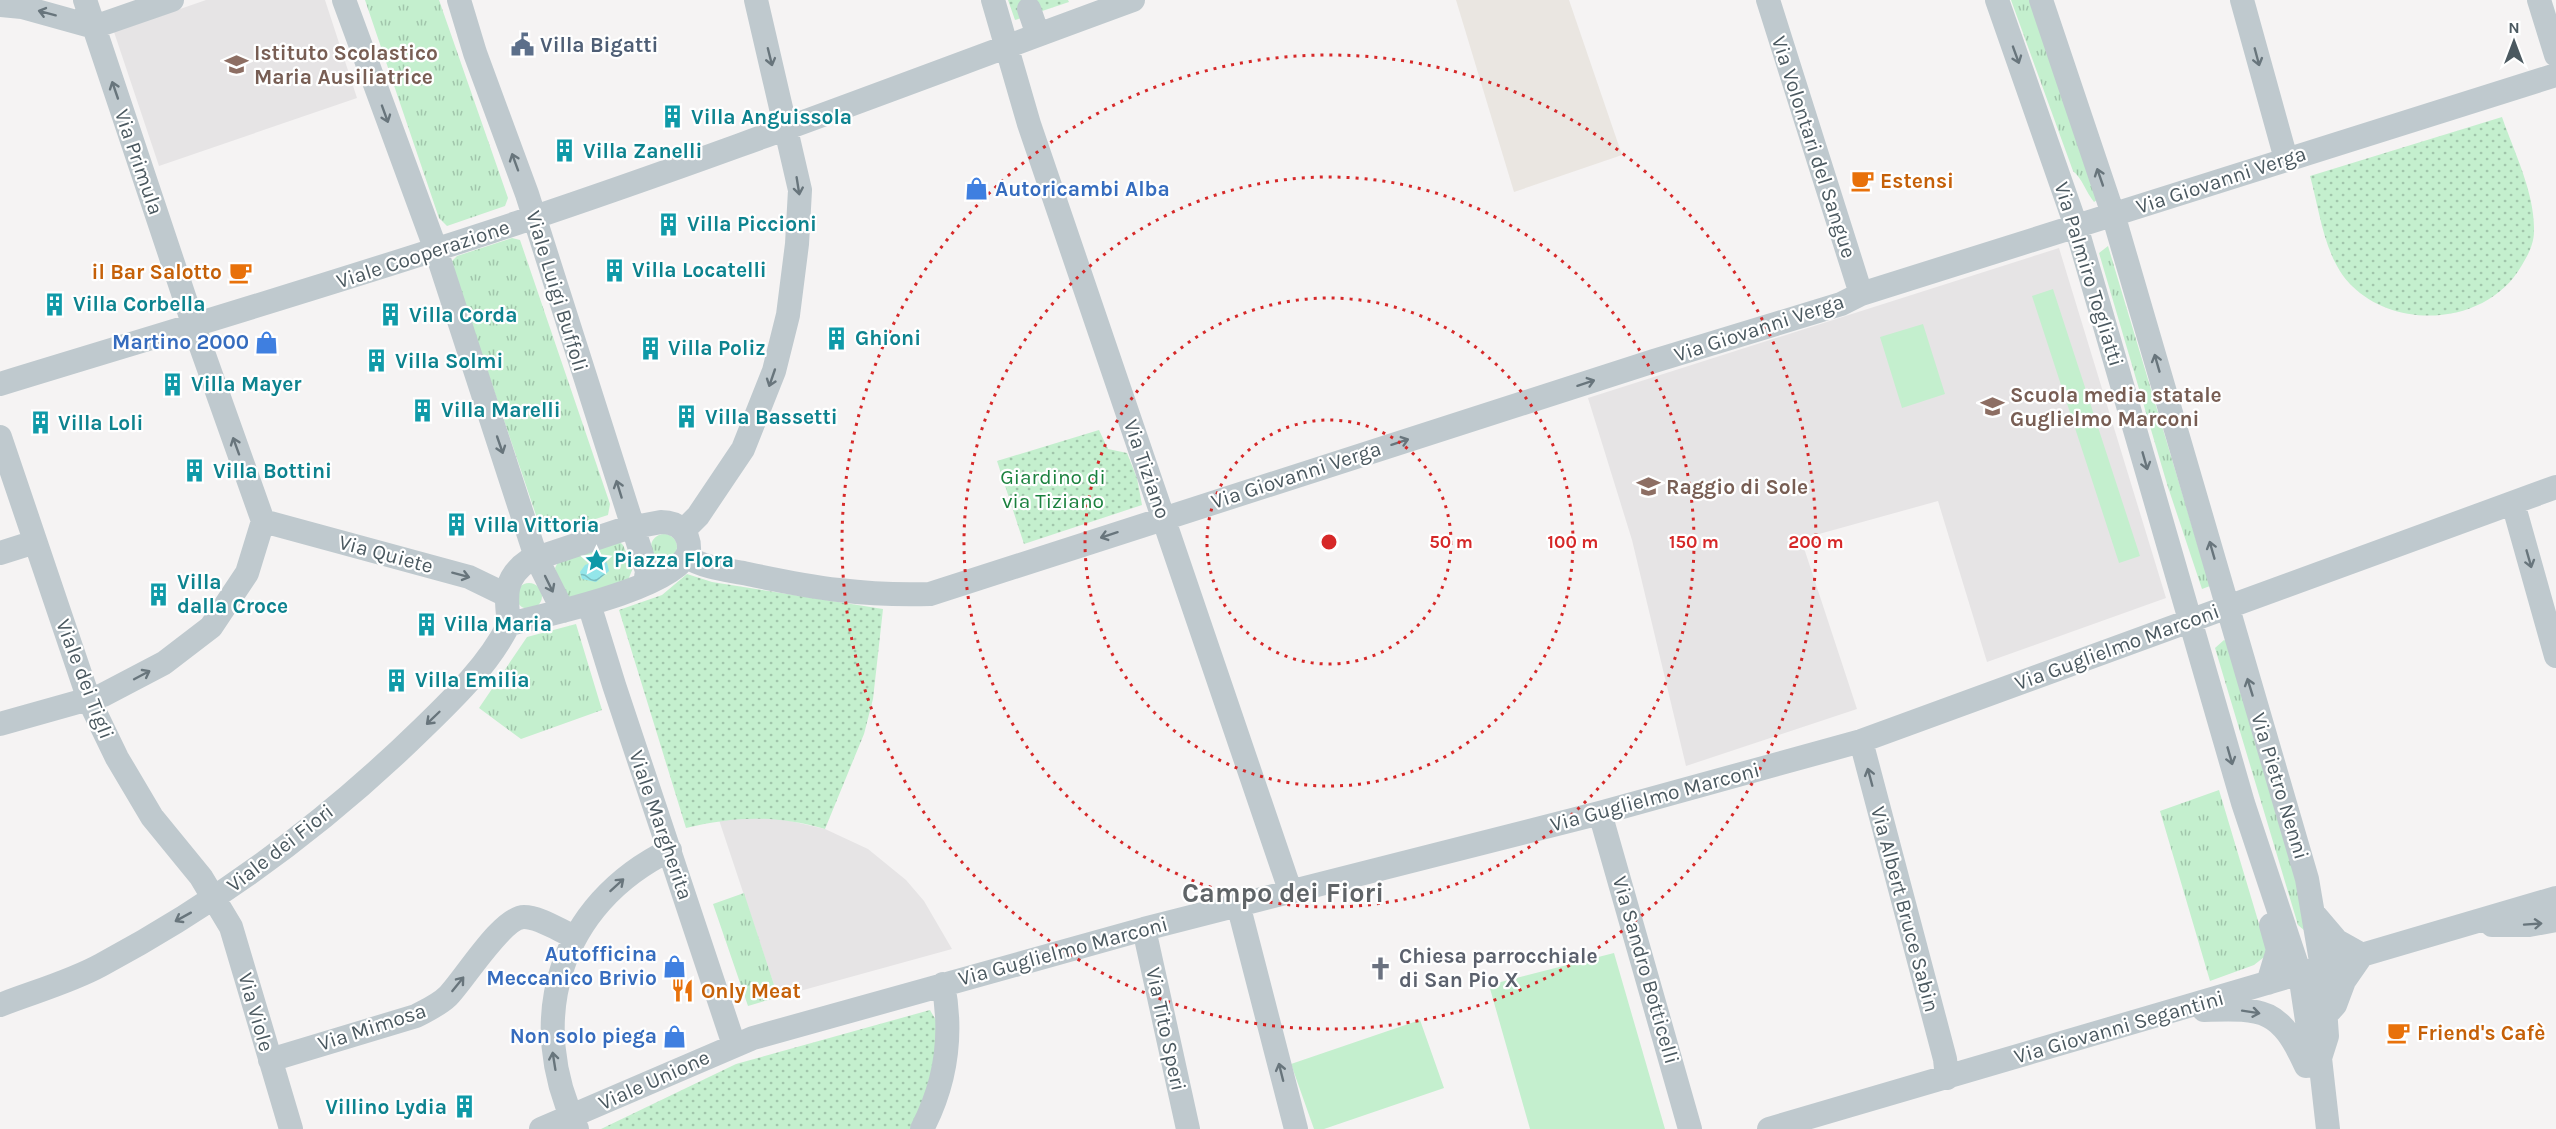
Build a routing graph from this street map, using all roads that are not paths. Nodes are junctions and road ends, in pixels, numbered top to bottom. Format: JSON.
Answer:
{"nodes":[{"id":1,"x":85,"y":0,"type":"edge"},
{"id":2,"x":172,"y":0,"type":"edge"},
{"id":3,"x":344,"y":0,"type":"edge"},
{"id":4,"x":459,"y":0,"type":"edge"},
{"id":5,"x":756,"y":0,"type":"edge"},
{"id":6,"x":993,"y":0,"type":"edge"},
{"id":7,"x":1133,"y":0,"type":"edge"},
{"id":8,"x":1768,"y":0,"type":"edge"},
{"id":9,"x":1997,"y":0,"type":"edge"},
{"id":10,"x":2041,"y":0,"type":"edge"},
{"id":11,"x":2242,"y":0,"type":"edge"},
{"id":12,"x":2539,"y":0,"type":"edge"},
{"id":13,"x":0,"y":4,"type":"edge"},
{"id":14,"x":1029,"y":9,"type":"dead end"},
{"id":15,"x":94,"y":27,"type":"junction"},
{"id":16,"x":1038,"y":35,"type":"junction"},
{"id":17,"x":1008,"y":46,"type":"junction"},
{"id":18,"x":2556,"y":55,"type":"edge"},
{"id":19,"x":2556,"y":75,"type":"edge"},
{"id":20,"x":786,"y":129,"type":"junction"},
{"id":21,"x":2286,"y":159,"type":"junction"},
{"id":22,"x":2113,"y":214,"type":"junction"},
{"id":23,"x":534,"y":217,"type":"junction"},
{"id":24,"x":2076,"y":226,"type":"junction"},
{"id":25,"x":436,"y":250,"type":"junction"},
{"id":26,"x":1861,"y":294,"type":"junction"},
{"id":27,"x":195,"y":324,"type":"junction"},
{"id":28,"x":0,"y":384,"type":"edge"},
{"id":29,"x":0,"y":436,"type":"edge"},
{"id":30,"x":2556,"y":487,"type":"edge"},
{"id":31,"x":2513,"y":502,"type":"junction"},
{"id":32,"x":1165,"y":518,"type":"junction"},
{"id":33,"x":263,"y":521,"type":"junction"},
{"id":34,"x":632,"y":527,"type":"junction"},
{"id":35,"x":684,"y":530,"type":"junction"},
{"id":36,"x":35,"y":542,"type":"junction"},
{"id":37,"x":0,"y":553,"type":"edge"},
{"id":38,"x":536,"y":557,"type":"junction"},
{"id":39,"x":682,"y":562,"type":"junction"},
{"id":40,"x":645,"y":584,"type":"junction"},
{"id":41,"x":506,"y":595,"type":"junction"},
{"id":42,"x":590,"y":604,"type":"junction"},
{"id":43,"x":2228,"y":606,"type":"junction"},
{"id":44,"x":563,"y":610,"type":"junction"},
{"id":45,"x":2191,"y":620,"type":"junction"},
{"id":46,"x":509,"y":624,"type":"junction"},
{"id":47,"x":2556,"y":656,"type":"edge"},
{"id":48,"x":89,"y":700,"type":"junction"},
{"id":49,"x":0,"y":724,"type":"edge"},
{"id":50,"x":1861,"y":741,"type":"junction"},
{"id":51,"x":1600,"y":813,"type":"junction"},
{"id":52,"x":670,"y":850,"type":"junction"},
{"id":53,"x":2260,"y":854,"type":"junction"},
{"id":54,"x":1290,"y":890,"type":"junction"},
{"id":55,"x":2556,"y":898,"type":"edge"},
{"id":56,"x":215,"y":899,"type":"junction"},
{"id":57,"x":1238,"y":904,"type":"junction"},
{"id":58,"x":2313,"y":913,"type":"junction"},
{"id":59,"x":2556,"y":920,"type":"edge"},
{"id":60,"x":2469,"y":924,"type":"junction"},
{"id":61,"x":1144,"y":929,"type":"junction"},
{"id":62,"x":575,"y":937,"type":"junction"},
{"id":63,"x":2362,"y":955,"type":"junction"},
{"id":64,"x":2311,"y":970,"type":"junction"},
{"id":65,"x":2268,"y":983,"type":"junction"},
{"id":66,"x":943,"y":984,"type":"junction"},
{"id":67,"x":0,"y":1005,"type":"edge"},
{"id":68,"x":2172,"y":1012,"type":"junction"},
{"id":69,"x":2325,"y":1016,"type":"junction"},
{"id":70,"x":734,"y":1045,"type":"junction"},
{"id":71,"x":2320,"y":1058,"type":"junction"},
{"id":72,"x":270,"y":1060,"type":"junction"},
{"id":73,"x":1947,"y":1078,"type":"junction"},
{"id":74,"x":574,"y":1123,"type":"edge"},
{"id":75,"x":291,"y":1129,"type":"edge"},
{"id":76,"x":541,"y":1129,"type":"edge"},
{"id":77,"x":922,"y":1129,"type":"edge"},
{"id":78,"x":1188,"y":1129,"type":"edge"},
{"id":79,"x":1296,"y":1129,"type":"edge"},
{"id":80,"x":1690,"y":1129,"type":"edge"},
{"id":81,"x":1769,"y":1129,"type":"edge"},
{"id":82,"x":2316,"y":1129,"type":"edge"},
{"id":83,"x":2328,"y":1129,"type":"edge"}],
"edges":[{"from":1,"to":15,"type":"street","name":"Via Primula"},
{"from":2,"to":15,"type":"street"},
{"from":3,"to":25,"type":"street","one_way":true},
{"from":23,"to":4,"type":"street","name":"Viale Luigi Buffoli","one_way":true},
{"from":5,"to":20,"type":"street","one_way":true},
{"from":6,"to":17,"type":"street","name":"Via Tiziano"},
{"from":7,"to":16,"type":"street","name":"Viale Cooperazione"},
{"from":8,"to":26,"type":"street","name":"Via Volontari del Sangue"},
{"from":9,"to":24,"type":"street","name":"Via Palmiro Togliatti","one_way":true},
{"from":22,"to":10,"type":"street","name":"Via Palmiro Togliatti","one_way":true},
{"from":11,"to":21,"type":"street","one_way":true},
{"from":12,"to":18,"type":"street"},
{"from":15,"to":13,"type":"street","one_way":true},
{"from":14,"to":16,"type":"street"},
{"from":27,"to":15,"type":"street","name":"Via Primula","one_way":true},
{"from":16,"to":17,"type":"street","name":"Viale Cooperazione"},
{"from":17,"to":20,"type":"street","name":"Viale Cooperazione"},
{"from":17,"to":32,"type":"street","name":"Via Tiziano"},
{"from":19,"to":21,"type":"street","name":"Via Giovanni Verga"},
{"from":20,"to":23,"type":"street","name":"Viale Cooperazione"},
{"from":20,"to":35,"type":"street","one_way":true},
{"from":21,"to":22,"type":"street","name":"Via Giovanni Verga"},
{"from":22,"to":24,"type":"street","name":"Via Giovanni Verga"},
{"from":43,"to":22,"type":"street","name":"Via Palmiro Togliatti","one_way":true},
{"from":23,"to":25,"type":"street","name":"Viale Cooperazione"},
{"from":34,"to":23,"type":"street","name":"Viale Luigi Buffoli","one_way":true},
{"from":24,"to":26,"type":"street","name":"Via Giovanni Verga"},
{"from":24,"to":45,"type":"street","name":"Via Palmiro Togliatti","one_way":true},
{"from":25,"to":27,"type":"street","name":"Viale Cooperazione"},
{"from":25,"to":38,"type":"street","one_way":true},
{"from":32,"to":26,"type":"street","name":"Via Giovanni Verga","one_way":true},
{"from":27,"to":28,"type":"street","name":"Viale Cooperazione"},
{"from":33,"to":27,"type":"street","name":"Via Primula","one_way":true},
{"from":29,"to":36,"type":"street","name":"Viale dei Tigli"},
{"from":30,"to":31,"type":"street","name":"Via Guglielmo Marconi"},
{"from":31,"to":43,"type":"street","name":"Via Guglielmo Marconi"},
{"from":31,"to":47,"type":"street","one_way":true},
{"from":32,"to":39,"type":"street","name":"Via Giovanni Verga","one_way":true},
{"from":32,"to":54,"type":"street","name":"Via Tiziano"},
{"from":33,"to":41,"type":"street","name":"Via Quiete","one_way":true},
{"from":48,"to":33,"type":"street","one_way":true},
{"from":34,"to":35,"type":"street"},
{"from":34,"to":38,"type":"street"},
{"from":34,"to":40,"type":"street","name":"Viale Luigi Buffoli"},
{"from":35,"to":39,"type":"street"},
{"from":36,"to":37,"type":"street"},
{"from":36,"to":48,"type":"street","name":"Viale dei Tigli"},
{"from":38,"to":41,"type":"street"},
{"from":38,"to":44,"type":"street","one_way":true},
{"from":39,"to":40,"type":"street"},
{"from":40,"to":42,"type":"street"},
{"from":41,"to":46,"type":"street"},
{"from":42,"to":44,"type":"street"},
{"from":42,"to":52,"type":"street","name":"Viale Margherita"},
{"from":43,"to":45,"type":"street","name":"Via Guglielmo Marconi"},
{"from":58,"to":43,"type":"street","name":"Via Pietro Nenni","one_way":true},
{"from":44,"to":46,"type":"street"},
{"from":45,"to":50,"type":"street","name":"Via Guglielmo Marconi"},
{"from":45,"to":53,"type":"street","name":"Via Pietro Nenni","one_way":true},
{"from":46,"to":56,"type":"street","name":"Viale dei Fiori","one_way":true},
{"from":48,"to":49,"type":"street"},
{"from":48,"to":56,"type":"street","name":"Viale dei Tigli"},
{"from":50,"to":51,"type":"street","name":"Via Guglielmo Marconi"},
{"from":73,"to":50,"type":"street","name":"Via Albert Bruce Sabin","one_way":true},
{"from":51,"to":54,"type":"street","name":"Via Guglielmo Marconi"},
{"from":51,"to":80,"type":"street","name":"Via Sandro Botticelli"},
{"from":62,"to":52,"type":"street","one_way":true},
{"from":52,"to":70,"type":"street","name":"Viale Margherita"},
{"from":53,"to":64,"type":"street","name":"Via Pietro Nenni"},
{"from":53,"to":65,"type":"street"},
{"from":54,"to":57,"type":"street","name":"Via Guglielmo Marconi"},
{"from":55,"to":60,"type":"street","name":"Via Giovanni Segantini"},
{"from":56,"to":67,"type":"street","name":"Viale dei Fiori","one_way":true},
{"from":56,"to":72,"type":"street","name":"Via Viole"},
{"from":57,"to":61,"type":"street","name":"Via Guglielmo Marconi"},
{"from":79,"to":57,"type":"street","one_way":true},
{"from":58,"to":63,"type":"street"},
{"from":58,"to":64,"type":"street","name":"Via Pietro Nenni"},
{"from":60,"to":59,"type":"street","name":"Via Giovanni Segantini","one_way":true},
{"from":60,"to":63,"type":"street","name":"Via Giovanni Segantini"},
{"from":61,"to":66,"type":"street","name":"Via Guglielmo Marconi"},
{"from":61,"to":78,"type":"street","name":"Via Tito Speri"},
{"from":72,"to":62,"type":"street","name":"Via Mimosa","one_way":true},
{"from":74,"to":62,"type":"street","one_way":true},
{"from":63,"to":64,"type":"street","name":"Via Giovanni Segantini"},
{"from":63,"to":69,"type":"street"},
{"from":64,"to":65,"type":"street","name":"Via Giovanni Segantini"},
{"from":64,"to":69,"type":"street"},
{"from":64,"to":71,"type":"street"},
{"from":65,"to":68,"type":"street","name":"Via Giovanni Segantini"},
{"from":66,"to":70,"type":"street","name":"Via Guglielmo Marconi"},
{"from":66,"to":77,"type":"street"},
{"from":68,"to":73,"type":"street","name":"Via Giovanni Segantini"},
{"from":68,"to":82,"type":"street","one_way":true},
{"from":69,"to":71,"type":"street"},
{"from":70,"to":74,"type":"street","name":"Viale Unione"},
{"from":71,"to":83,"type":"street"},
{"from":72,"to":75,"type":"street","name":"Via Viole"},
{"from":73,"to":81,"type":"street","name":"Via Giovanni Segantini"},
{"from":74,"to":76,"type":"street","name":"Viale Unione"}]}
